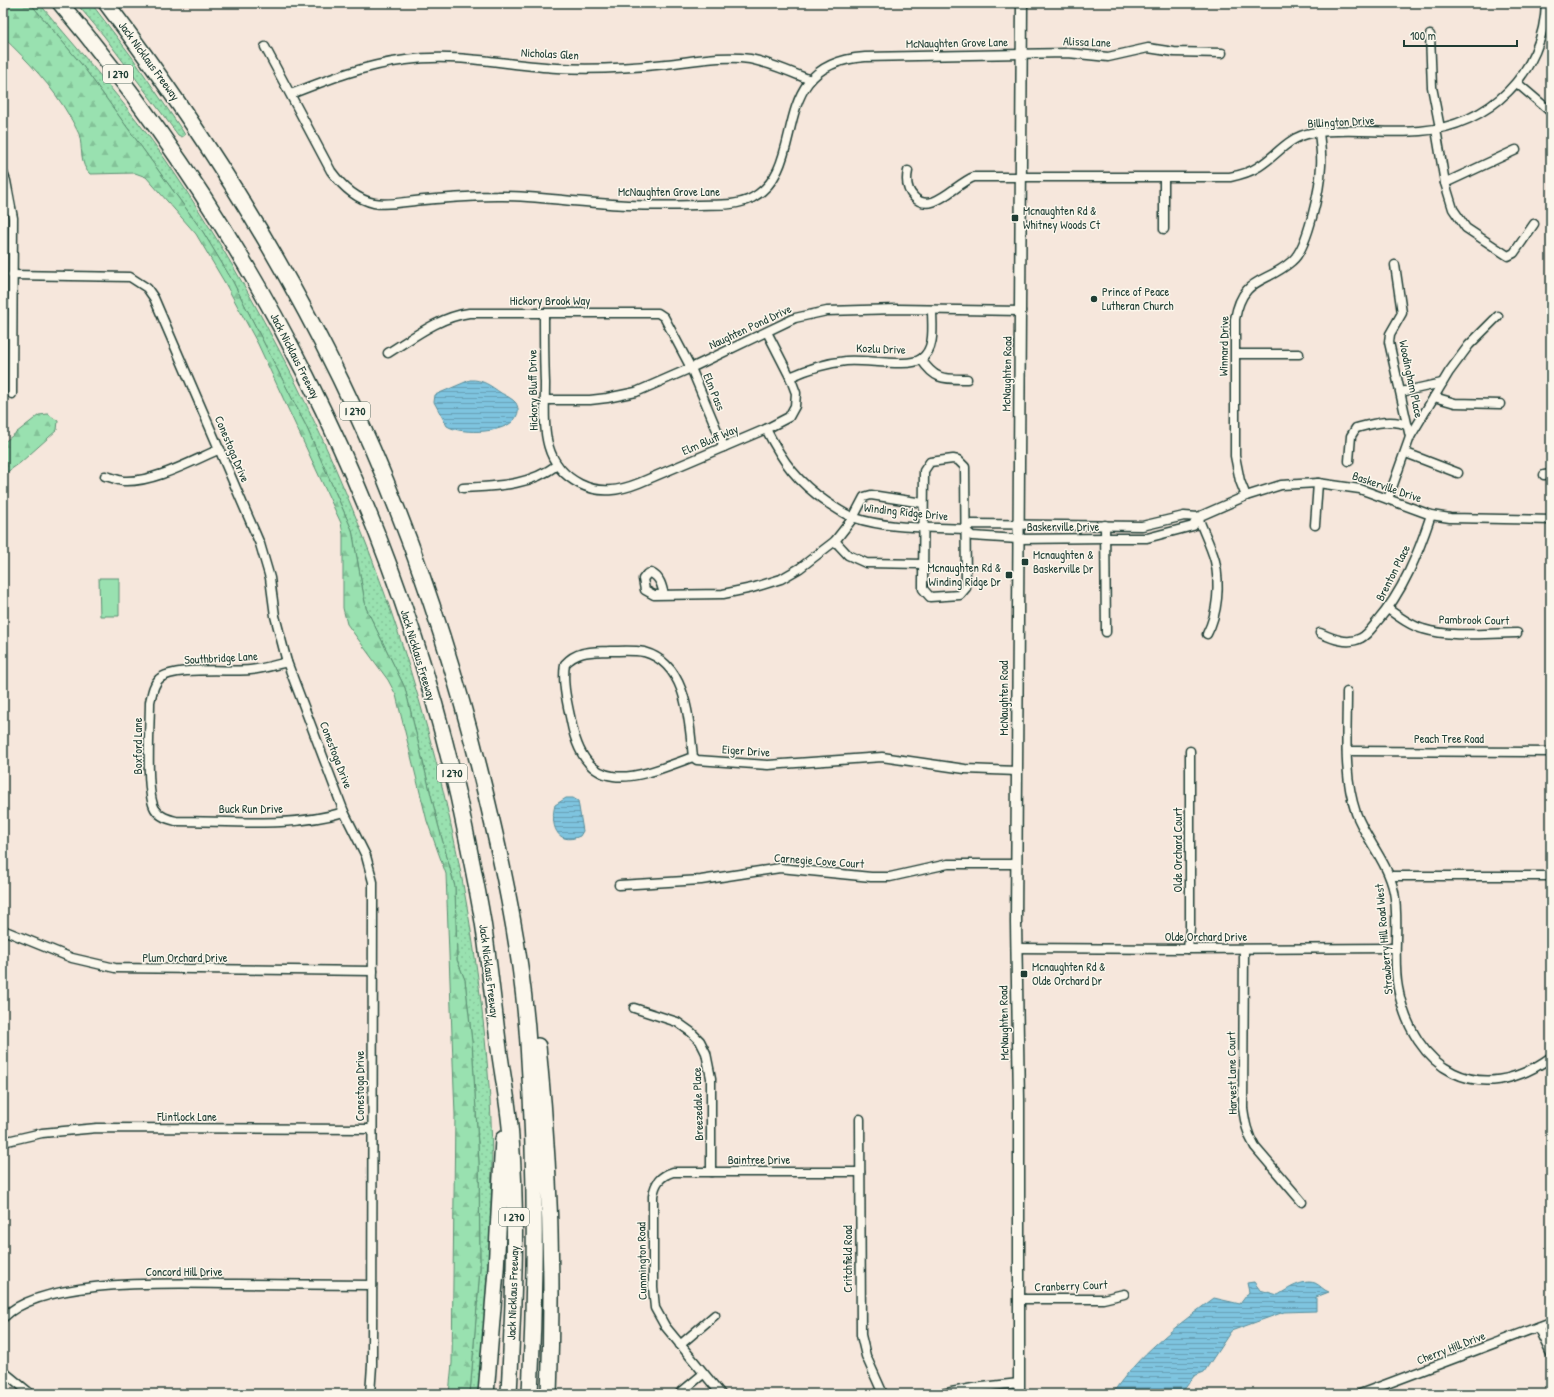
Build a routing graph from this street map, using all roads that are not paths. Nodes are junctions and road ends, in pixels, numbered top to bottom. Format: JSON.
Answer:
{"nodes":[{"id":1,"x":60,"y":3,"type":"edge"},
{"id":2,"x":106,"y":3,"type":"edge"},
{"id":3,"x":1022,"y":3,"type":"edge"},
{"id":4,"x":1546,"y":3,"type":"edge"},
{"id":5,"x":1430,"y":35,"type":"dead end"},
{"id":6,"x":265,"y":47,"type":"dead end"},
{"id":7,"x":1222,"y":53,"type":"dead end"},
{"id":8,"x":1022,"y":54,"type":"junction"},
{"id":9,"x":810,"y":80,"type":"junction"},
{"id":10,"x":1517,"y":83,"type":"junction"},
{"id":11,"x":291,"y":94,"type":"junction"},
{"id":12,"x":1551,"y":112,"type":"edge"},
{"id":13,"x":1438,"y":129,"type":"junction"},
{"id":14,"x":1319,"y":132,"type":"junction"},
{"id":15,"x":1516,"y":150,"type":"dead end"},
{"id":16,"x":908,"y":171,"type":"dead end"},
{"id":17,"x":3,"y":173,"type":"edge"},
{"id":18,"x":1022,"y":177,"type":"junction"},
{"id":19,"x":1164,"y":178,"type":"junction"},
{"id":20,"x":1445,"y":182,"type":"junction"},
{"id":21,"x":3,"y":218,"type":"edge"},
{"id":22,"x":13,"y":218,"type":"junction"},
{"id":23,"x":1534,"y":224,"type":"dead end"},
{"id":24,"x":1164,"y":229,"type":"dead end"},
{"id":25,"x":1395,"y":266,"type":"dead end"},
{"id":26,"x":12,"y":275,"type":"junction"},
{"id":27,"x":932,"y":310,"type":"junction"},
{"id":28,"x":1021,"y":311,"type":"junction"},
{"id":29,"x":544,"y":313,"type":"junction"},
{"id":30,"x":1498,"y":316,"type":"dead end"},
{"id":31,"x":767,"y":332,"type":"junction"},
{"id":32,"x":388,"y":353,"type":"dead end"},
{"id":33,"x":1236,"y":354,"type":"junction"},
{"id":34,"x":1299,"y":354,"type":"dead end"},
{"id":35,"x":921,"y":359,"type":"junction"},
{"id":36,"x":691,"y":368,"type":"junction"},
{"id":37,"x":790,"y":377,"type":"junction"},
{"id":38,"x":967,"y":379,"type":"dead end"},
{"id":39,"x":1442,"y":383,"type":"junction"},
{"id":40,"x":1401,"y":392,"type":"junction"},
{"id":41,"x":12,"y":394,"type":"dead end"},
{"id":42,"x":1434,"y":397,"type":"junction"},
{"id":43,"x":545,"y":400,"type":"junction"},
{"id":44,"x":1500,"y":404,"type":"dead end"},
{"id":45,"x":1408,"y":426,"type":"junction"},
{"id":46,"x":766,"y":429,"type":"junction"},
{"id":47,"x":1410,"y":437,"type":"junction"},
{"id":48,"x":724,"y":447,"type":"junction"},
{"id":49,"x":220,"y":449,"type":"junction"},
{"id":50,"x":1406,"y":454,"type":"junction"},
{"id":51,"x":1349,"y":461,"type":"dead end"},
{"id":52,"x":557,"y":465,"type":"junction"},
{"id":53,"x":1458,"y":473,"type":"dead end"},
{"id":54,"x":105,"y":476,"type":"dead end"},
{"id":55,"x":1318,"y":483,"type":"junction"},
{"id":56,"x":463,"y":488,"type":"dead end"},
{"id":57,"x":1246,"y":496,"type":"junction"},
{"id":58,"x":1388,"y":499,"type":"junction"},
{"id":59,"x":923,"y":504,"type":"junction"},
{"id":60,"x":1431,"y":515,"type":"junction"},
{"id":61,"x":1198,"y":517,"type":"junction"},
{"id":62,"x":853,"y":518,"type":"junction"},
{"id":63,"x":1551,"y":520,"type":"edge"},
{"id":64,"x":1105,"y":525,"type":"junction"},
{"id":65,"x":1315,"y":525,"type":"dead end"},
{"id":66,"x":1018,"y":526,"type":"junction"},
{"id":67,"x":924,"y":527,"type":"junction"},
{"id":68,"x":964,"y":529,"type":"junction"},
{"id":69,"x":1105,"y":538,"type":"junction"},
{"id":70,"x":1018,"y":539,"type":"junction"},
{"id":71,"x":835,"y":541,"type":"junction"},
{"id":72,"x":923,"y":564,"type":"junction"},
{"id":73,"x":664,"y":595,"type":"dead end"},
{"id":74,"x":1388,"y":609,"type":"junction"},
{"id":75,"x":1106,"y":632,"type":"dead end"},
{"id":76,"x":1320,"y":633,"type":"dead end"},
{"id":77,"x":1517,"y":633,"type":"dead end"},
{"id":78,"x":1207,"y":634,"type":"dead end"},
{"id":79,"x":287,"y":662,"type":"junction"},
{"id":80,"x":159,"y":680,"type":"joint"},
{"id":81,"x":1347,"y":692,"type":"dead end"},
{"id":82,"x":1190,"y":751,"type":"dead end"},
{"id":83,"x":1347,"y":751,"type":"junction"},
{"id":84,"x":1551,"y":752,"type":"edge"},
{"id":85,"x":694,"y":757,"type":"junction"},
{"id":86,"x":1017,"y":772,"type":"junction"},
{"id":87,"x":344,"y":812,"type":"junction"},
{"id":88,"x":158,"y":813,"type":"joint"},
{"id":89,"x":1016,"y":864,"type":"junction"},
{"id":90,"x":1390,"y":876,"type":"junction"},
{"id":91,"x":1551,"y":876,"type":"edge"},
{"id":92,"x":619,"y":885,"type":"dead end"},
{"id":93,"x":3,"y":930,"type":"edge"},
{"id":94,"x":1016,"y":948,"type":"junction"},
{"id":95,"x":1395,"y":948,"type":"junction"},
{"id":96,"x":1188,"y":949,"type":"junction"},
{"id":97,"x":1244,"y":949,"type":"junction"},
{"id":98,"x":373,"y":971,"type":"junction"},
{"id":99,"x":523,"y":1000,"type":"junction"},
{"id":100,"x":634,"y":1008,"type":"dead end"},
{"id":101,"x":498,"y":1040,"type":"junction"},
{"id":102,"x":1551,"y":1057,"type":"edge"},
{"id":103,"x":860,"y":1119,"type":"dead end"},
{"id":104,"x":372,"y":1129,"type":"junction"},
{"id":105,"x":3,"y":1142,"type":"edge"},
{"id":106,"x":712,"y":1172,"type":"junction"},
{"id":107,"x":860,"y":1172,"type":"junction"},
{"id":108,"x":660,"y":1178,"type":"joint"},
{"id":109,"x":1302,"y":1202,"type":"dead end"},
{"id":110,"x":372,"y":1285,"type":"junction"},
{"id":111,"x":1124,"y":1294,"type":"dead end"},
{"id":112,"x":1019,"y":1299,"type":"junction"},
{"id":113,"x":715,"y":1315,"type":"dead end"},
{"id":114,"x":3,"y":1318,"type":"edge"},
{"id":115,"x":1551,"y":1322,"type":"edge"},
{"id":116,"x":1538,"y":1327,"type":"junction"},
{"id":117,"x":680,"y":1345,"type":"junction"},
{"id":118,"x":1551,"y":1354,"type":"edge"},
{"id":119,"x":3,"y":1371,"type":"edge"},
{"id":120,"x":703,"y":1374,"type":"junction"},
{"id":121,"x":1019,"y":1383,"type":"junction"},
{"id":122,"x":31,"y":1394,"type":"edge"},
{"id":123,"x":370,"y":1394,"type":"edge"},
{"id":124,"x":486,"y":1394,"type":"edge"},
{"id":125,"x":509,"y":1394,"type":"edge"},
{"id":126,"x":530,"y":1394,"type":"edge"},
{"id":127,"x":549,"y":1394,"type":"edge"},
{"id":128,"x":679,"y":1394,"type":"edge"},
{"id":129,"x":721,"y":1394,"type":"edge"},
{"id":130,"x":883,"y":1394,"type":"edge"},
{"id":131,"x":941,"y":1394,"type":"edge"},
{"id":132,"x":1019,"y":1394,"type":"edge"},
{"id":133,"x":1360,"y":1394,"type":"edge"}],
"edges":[{"from":1,"to":101,"type":"highway","name":"Jack Nicklaus Freeway","number":"I 270"},
{"from":2,"to":99,"type":"highway","name":"Jack Nicklaus Freeway","number":"I 270"},
{"from":3,"to":8,"type":"street","name":"McNaughten Road"},
{"from":4,"to":10,"type":"street","name":"Billington Drive"},
{"from":5,"to":13,"type":"street"},
{"from":6,"to":11,"type":"street","name":"McNaughten Grove Lane"},
{"from":7,"to":8,"type":"street","name":"Alissa Lane"},
{"from":8,"to":9,"type":"street","name":"McNaughten Grove Lane"},
{"from":8,"to":18,"type":"street","name":"McNaughten Road"},
{"from":9,"to":11,"type":"street","name":"Nicholas Glen"},
{"from":9,"to":11,"type":"street","name":"McNaughten Grove Lane"},
{"from":10,"to":12,"type":"street"},
{"from":10,"to":13,"type":"street","name":"Billington Drive"},
{"from":13,"to":14,"type":"street","name":"Billington Drive"},
{"from":13,"to":20,"type":"street"},
{"from":14,"to":19,"type":"street","name":"Billington Drive"},
{"from":14,"to":33,"type":"street","name":"Winnard Drive"},
{"from":15,"to":20,"type":"street"},
{"from":16,"to":18,"type":"street","name":"Billington Drive"},
{"from":17,"to":22,"type":"street"},
{"from":18,"to":19,"type":"street","name":"Billington Drive"},
{"from":18,"to":28,"type":"street","name":"McNaughten Road"},
{"from":19,"to":24,"type":"street"},
{"from":20,"to":23,"type":"street"},
{"from":21,"to":22,"type":"street"},
{"from":22,"to":26,"type":"street"},
{"from":25,"to":40,"type":"street","name":"Woodingham Place"},
{"from":26,"to":41,"type":"street"},
{"from":26,"to":49,"type":"street","name":"Conestoga Drive"},
{"from":27,"to":28,"type":"street","name":"Naughten Pond Drive"},
{"from":27,"to":31,"type":"street","name":"Naughten Pond Drive"},
{"from":27,"to":35,"type":"street","name":"Kozlu Drive"},
{"from":28,"to":66,"type":"street","name":"McNaughten Road"},
{"from":29,"to":32,"type":"street","name":"Hickory Brook Way"},
{"from":29,"to":36,"type":"street","name":"Hickory Brook Way"},
{"from":29,"to":43,"type":"street","name":"Hickory Bluff Drive"},
{"from":30,"to":39,"type":"street"},
{"from":31,"to":36,"type":"street","name":"Naughten Pond Drive"},
{"from":31,"to":37,"type":"street","name":"Elm Bluff Way"},
{"from":33,"to":34,"type":"street"},
{"from":33,"to":57,"type":"street","name":"Winnard Drive"},
{"from":35,"to":37,"type":"street","name":"Kozlu Drive"},
{"from":35,"to":38,"type":"street"},
{"from":36,"to":43,"type":"street","name":"Naughten Pond Drive"},
{"from":36,"to":48,"type":"street","name":"Elm Pass"},
{"from":37,"to":46,"type":"street","name":"Elm Bluff Way"},
{"from":39,"to":40,"type":"street"},
{"from":39,"to":42,"type":"street"},
{"from":40,"to":45,"type":"street","name":"Woodingham Place"},
{"from":42,"to":44,"type":"street"},
{"from":42,"to":47,"type":"street"},
{"from":43,"to":52,"type":"street","name":"Hickory Bluff Drive"},
{"from":45,"to":47,"type":"street","name":"Woodingham Place"},
{"from":45,"to":51,"type":"street"},
{"from":46,"to":48,"type":"street","name":"Elm Bluff Way"},
{"from":46,"to":62,"type":"street","name":"Winding Ridge Drive"},
{"from":47,"to":50,"type":"street","name":"Woodingham Place"},
{"from":48,"to":52,"type":"street","name":"Elm Bluff Way"},
{"from":49,"to":54,"type":"street"},
{"from":49,"to":79,"type":"street","name":"Conestoga Drive"},
{"from":50,"to":53,"type":"street"},
{"from":50,"to":58,"type":"street","name":"Woodingham Place"},
{"from":52,"to":56,"type":"street"},
{"from":55,"to":57,"type":"street","name":"Baskerville Drive"},
{"from":55,"to":58,"type":"street","name":"Baskerville Drive"},
{"from":55,"to":65,"type":"street"},
{"from":57,"to":61,"type":"street","name":"Baskerville Drive"},
{"from":58,"to":60,"type":"street","name":"Baskerville Drive"},
{"from":59,"to":62,"type":"street"},
{"from":59,"to":67,"type":"street"},
{"from":59,"to":68,"type":"street"},
{"from":60,"to":63,"type":"street","name":"Baskerville Drive"},
{"from":60,"to":74,"type":"street","name":"Brenton Place"},
{"from":61,"to":64,"type":"street","name":"Baskerville Drive"},
{"from":61,"to":69,"type":"street","name":"Baskerville Drive"},
{"from":61,"to":78,"type":"street"},
{"from":62,"to":67,"type":"street","name":"Winding Ridge Drive"},
{"from":62,"to":71,"type":"street"},
{"from":64,"to":66,"type":"street","name":"Baskerville Drive"},
{"from":64,"to":69,"type":"street"},
{"from":66,"to":68,"type":"street","name":"Winding Ridge Drive"},
{"from":66,"to":70,"type":"street","name":"McNaughten Road"},
{"from":67,"to":68,"type":"street","name":"Winding Ridge Drive"},
{"from":67,"to":72,"type":"street"},
{"from":68,"to":70,"type":"street","name":"Winding Ridge Drive"},
{"from":68,"to":72,"type":"street"},
{"from":69,"to":70,"type":"street","name":"Baskerville Drive"},
{"from":69,"to":75,"type":"street"},
{"from":70,"to":86,"type":"street","name":"McNaughten Road"},
{"from":71,"to":72,"type":"street"},
{"from":71,"to":73,"type":"street"},
{"from":74,"to":76,"type":"street","name":"Brenton Place"},
{"from":74,"to":77,"type":"street","name":"Pambrook Court"},
{"from":79,"to":80,"type":"street","name":"Southbridge Lane"},
{"from":79,"to":87,"type":"street","name":"Conestoga Drive"},
{"from":80,"to":88,"type":"street","name":"Boxford Lane"},
{"from":81,"to":83,"type":"street","name":"Strawberry Hill Road West"},
{"from":82,"to":96,"type":"street","name":"Olde Orchard Court"},
{"from":83,"to":84,"type":"street","name":"Peach Tree Road"},
{"from":83,"to":90,"type":"street","name":"Strawberry Hill Road West"},
{"from":85,"to":85,"type":"street"},
{"from":85,"to":86,"type":"street","name":"Eiger Drive"},
{"from":86,"to":89,"type":"street","name":"McNaughten Road"},
{"from":87,"to":88,"type":"street","name":"Buck Run Drive"},
{"from":87,"to":98,"type":"street","name":"Conestoga Drive"},
{"from":89,"to":92,"type":"street","name":"Carnegie Cove Court"},
{"from":89,"to":94,"type":"street","name":"McNaughten Road"},
{"from":90,"to":91,"type":"street"},
{"from":90,"to":95,"type":"street","name":"Strawberry Hill Road West"},
{"from":93,"to":98,"type":"street","name":"Plum Orchard Drive"},
{"from":94,"to":96,"type":"street","name":"Olde Orchard Drive"},
{"from":94,"to":112,"type":"street","name":"McNaughten Road"},
{"from":95,"to":97,"type":"street","name":"Olde Orchard Drive"},
{"from":95,"to":102,"type":"street","name":"Strawberry Hill Road West"},
{"from":96,"to":97,"type":"street","name":"Olde Orchard Drive"},
{"from":97,"to":109,"type":"street","name":"Harvest Lane Court"},
{"from":98,"to":104,"type":"street","name":"Conestoga Drive"},
{"from":99,"to":126,"type":"highway","name":"Jack Nicklaus Freeway","number":"I 270"},
{"from":99,"to":127,"type":"highway"},
{"from":100,"to":106,"type":"street","name":"Breezedale Place"},
{"from":101,"to":124,"type":"highway"},
{"from":101,"to":125,"type":"highway","name":"Jack Nicklaus Freeway","number":"I 270"},
{"from":103,"to":107,"type":"street","name":"Critchfield Road"},
{"from":104,"to":105,"type":"street","name":"Flintlock Lane"},
{"from":104,"to":110,"type":"street","name":"Conestoga Drive"},
{"from":106,"to":107,"type":"street","name":"Baintree Drive"},
{"from":106,"to":108,"type":"street","name":"Baintree Drive"},
{"from":107,"to":130,"type":"street","name":"Critchfield Road"},
{"from":108,"to":117,"type":"street","name":"Cummington Road"},
{"from":110,"to":114,"type":"street","name":"Concord Hill Drive"},
{"from":110,"to":123,"type":"street","name":"Conestoga Drive"},
{"from":111,"to":112,"type":"street","name":"Cranberry Court"},
{"from":112,"to":121,"type":"street","name":"McNaughten Road"},
{"from":113,"to":117,"type":"street"},
{"from":115,"to":116,"type":"street","name":"Cherry Hill Drive"},
{"from":116,"to":118,"type":"street"},
{"from":116,"to":133,"type":"street","name":"Cherry Hill Drive"},
{"from":117,"to":120,"type":"street","name":"Cummington Road"},
{"from":119,"to":122,"type":"street"},
{"from":120,"to":128,"type":"street"},
{"from":120,"to":129,"type":"street","name":"Cummington Road"},
{"from":121,"to":131,"type":"street"},
{"from":121,"to":132,"type":"street","name":"McNaughten Road"}]}
